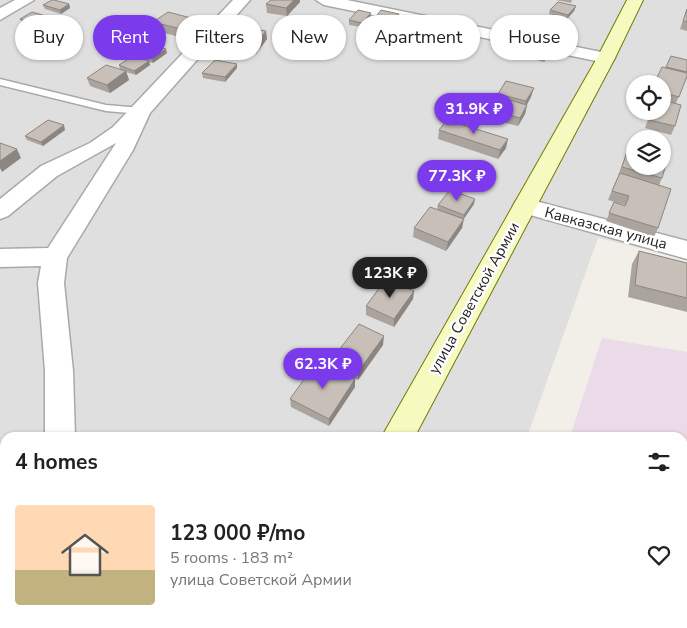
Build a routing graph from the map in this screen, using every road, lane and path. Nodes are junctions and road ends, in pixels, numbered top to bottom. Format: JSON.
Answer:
{"nodes":[{"id":1,"x":26,"y":0,"type":"edge"},
{"id":2,"x":242,"y":0,"type":"edge"},
{"id":3,"x":324,"y":0,"type":"edge"},
{"id":4,"x":635,"y":0,"type":"edge"},
{"id":5,"x":0,"y":15,"type":"edge"},
{"id":6,"x":606,"y":58,"type":"junction"},
{"id":7,"x":0,"y":82,"type":"edge"},
{"id":8,"x":141,"y":111,"type":"junction"},
{"id":9,"x":524,"y":206,"type":"junction"},
{"id":10,"x":0,"y":211,"type":"edge"},
{"id":11,"x":687,"y":250,"type":"edge"},
{"id":12,"x":55,"y":257,"type":"junction"},
{"id":13,"x":0,"y":258,"type":"edge"},
{"id":14,"x":60,"y":432,"type":"edge"},
{"id":15,"x":400,"y":432,"type":"edge"}],
"edges":[{"from":1,"to":5,"type":"street"},
{"from":2,"to":8,"type":"street"},
{"from":3,"to":6,"type":"street"},
{"from":4,"to":6,"type":"main road","name":"улица Советской Армии"},
{"from":6,"to":9,"type":"main road","name":"улица Советской Армии"},
{"from":7,"to":8,"type":"lane"},
{"from":8,"to":10,"type":"street"},
{"from":8,"to":12,"type":"street"},
{"from":9,"to":11,"type":"street","name":"Кавказская улица"},
{"from":9,"to":15,"type":"main road","name":"улица Советской Армии"},
{"from":12,"to":13,"type":"street"},
{"from":12,"to":14,"type":"street"}]}
